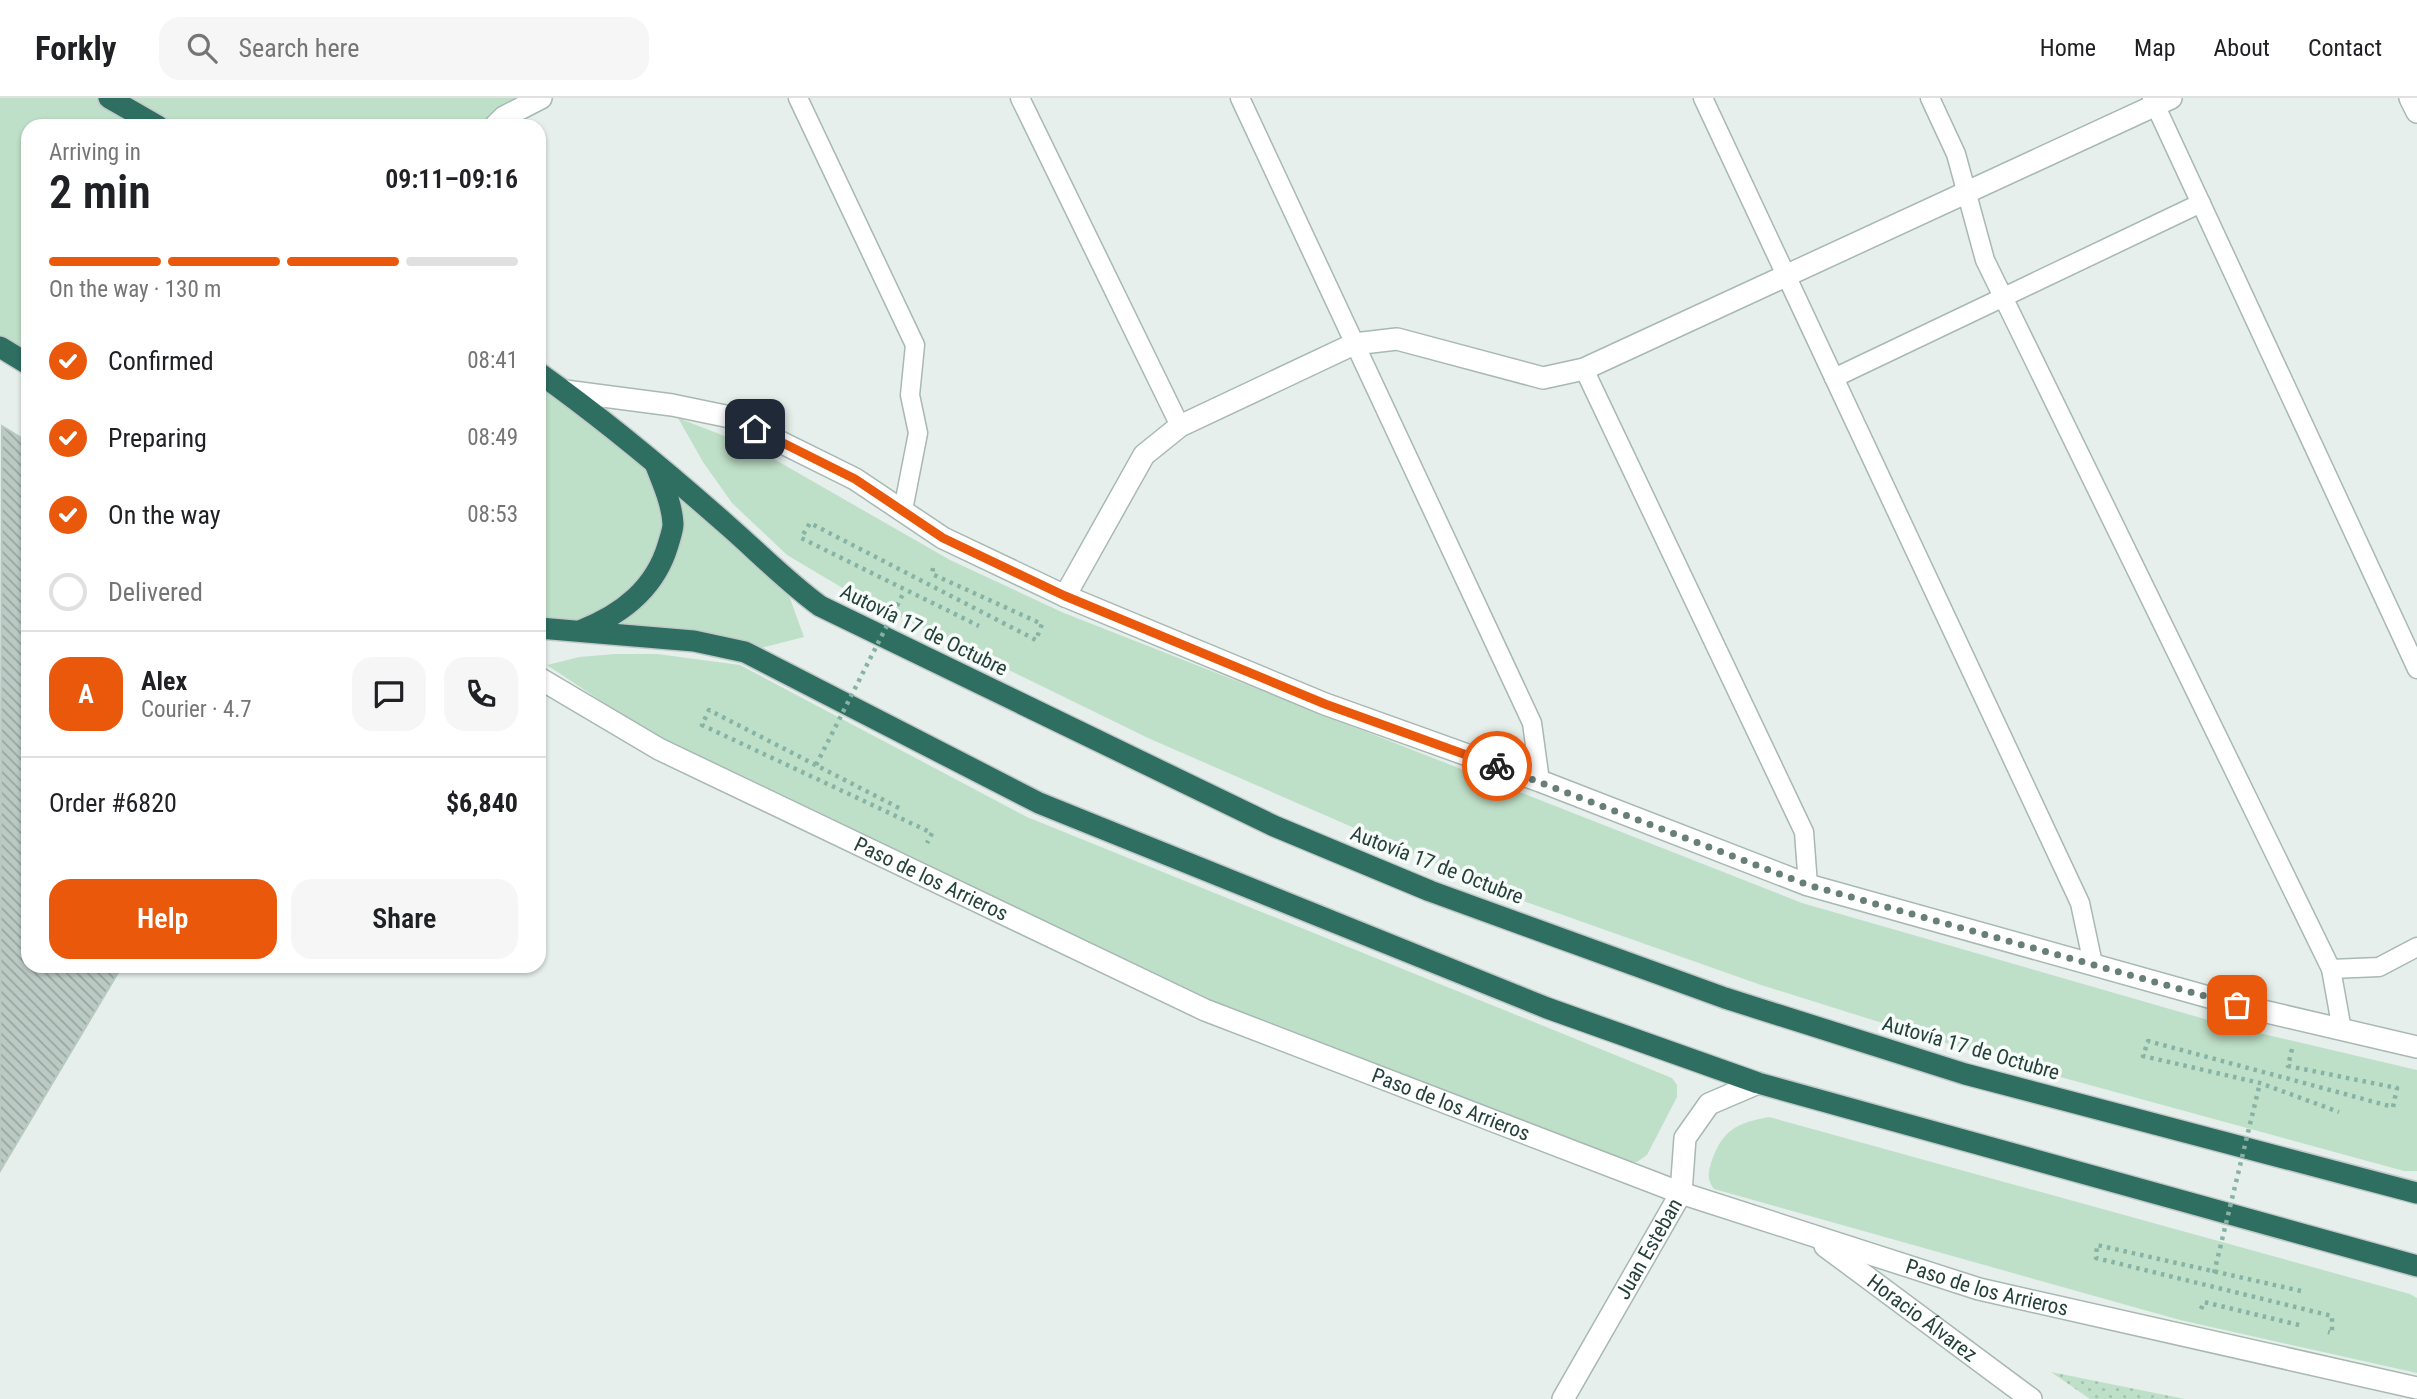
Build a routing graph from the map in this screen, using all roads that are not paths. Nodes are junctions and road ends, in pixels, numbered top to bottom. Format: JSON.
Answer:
{"nodes":[{"id":1,"x":109,"y":98,"type":"edge"},
{"id":2,"x":541,"y":98,"type":"edge"},
{"id":3,"x":798,"y":98,"type":"edge"},
{"id":4,"x":1020,"y":98,"type":"edge"},
{"id":5,"x":1240,"y":98,"type":"edge"},
{"id":6,"x":1703,"y":98,"type":"edge"},
{"id":7,"x":1930,"y":98,"type":"edge"},
{"id":8,"x":2410,"y":98,"type":"edge"},
{"id":9,"x":2160,"y":100,"type":"edge"},
{"id":10,"x":2417,"y":112,"type":"edge"},
{"id":11,"x":146,"y":119,"type":"edge"},
{"id":12,"x":502,"y":119,"type":"edge"},
{"id":13,"x":1968,"y":193,"type":"junction"},
{"id":14,"x":2201,"y":202,"type":"junction"},
{"id":15,"x":1787,"y":277,"type":"junction"},
{"id":16,"x":2003,"y":297,"type":"junction"},
{"id":17,"x":1354,"y":344,"type":"junction"},
{"id":18,"x":0,"y":347,"type":"edge"},
{"id":19,"x":21,"y":360,"type":"edge"},
{"id":20,"x":1584,"y":369,"type":"junction"},
{"id":21,"x":546,"y":378,"type":"edge"},
{"id":22,"x":1834,"y":378,"type":"junction"},
{"id":23,"x":565,"y":391,"type":"junction"},
{"id":24,"x":1180,"y":426,"type":"junction"},
{"id":25,"x":655,"y":462,"type":"junction"},
{"id":26,"x":903,"y":510,"type":"junction"},
{"id":27,"x":1065,"y":596,"type":"junction"},
{"id":28,"x":546,"y":629,"type":"edge"},
{"id":29,"x":577,"y":633,"type":"junction"},
{"id":30,"x":2417,"y":669,"type":"edge"},
{"id":31,"x":546,"y":682,"type":"edge"},
{"id":32,"x":1540,"y":781,"type":"junction"},
{"id":33,"x":1808,"y":885,"type":"junction"},
{"id":34,"x":2417,"y":947,"type":"edge"},
{"id":35,"x":2093,"y":964,"type":"junction"},
{"id":36,"x":2330,"y":969,"type":"junction"},
{"id":37,"x":2342,"y":1030,"type":"junction"},
{"id":38,"x":2417,"y":1047,"type":"edge"},
{"id":39,"x":1758,"y":1083,"type":"junction"},
{"id":40,"x":1681,"y":1193,"type":"junction"},
{"id":41,"x":2417,"y":1193,"type":"edge"},
{"id":42,"x":1812,"y":1236,"type":"junction"},
{"id":43,"x":2417,"y":1266,"type":"edge"},
{"id":44,"x":2417,"y":1388,"type":"edge"},
{"id":45,"x":1563,"y":1399,"type":"edge"},
{"id":46,"x":2031,"y":1399,"type":"edge"}],
"edges":[{"from":1,"to":11,"type":"highway"},
{"from":2,"to":12,"type":"street"},
{"from":3,"to":26,"type":"lane"},
{"from":4,"to":24,"type":"lane"},
{"from":5,"to":17,"type":"lane"},
{"from":6,"to":15,"type":"lane"},
{"from":7,"to":13,"type":"lane"},
{"from":8,"to":10,"type":"street"},
{"from":9,"to":13,"type":"street"},
{"from":9,"to":14,"type":"lane"},
{"from":13,"to":15,"type":"street"},
{"from":13,"to":16,"type":"lane"},
{"from":14,"to":16,"type":"lane"},
{"from":14,"to":30,"type":"lane"},
{"from":15,"to":20,"type":"street"},
{"from":15,"to":22,"type":"lane"},
{"from":16,"to":22,"type":"lane"},
{"from":16,"to":36,"type":"lane"},
{"from":17,"to":20,"type":"street"},
{"from":17,"to":24,"type":"street"},
{"from":17,"to":32,"type":"lane"},
{"from":18,"to":19,"type":"highway"},
{"from":20,"to":33,"type":"lane"},
{"from":21,"to":23,"type":"highway","name":"Autovía 17 de Octubre"},
{"from":22,"to":35,"type":"lane"},
{"from":23,"to":25,"type":"highway","name":"Autovía 17 de Octubre"},
{"from":23,"to":26,"type":"street"},
{"from":24,"to":27,"type":"street"},
{"from":25,"to":29,"type":"highway"},
{"from":25,"to":41,"type":"highway","name":"Autovía 17 de Octubre"},
{"from":26,"to":27,"type":"street"},
{"from":27,"to":32,"type":"street"},
{"from":28,"to":29,"type":"highway"},
{"from":29,"to":39,"type":"highway"},
{"from":31,"to":40,"type":"street","name":"Paso de los Arrieros"},
{"from":32,"to":33,"type":"street"},
{"from":33,"to":35,"type":"street"},
{"from":34,"to":36,"type":"lane"},
{"from":35,"to":37,"type":"street"},
{"from":36,"to":37,"type":"lane"},
{"from":37,"to":38,"type":"street"},
{"from":39,"to":40,"type":"street","name":"Juan Esteban"},
{"from":39,"to":43,"type":"highway"},
{"from":40,"to":42,"type":"street","name":"Paso de los Arrieros"},
{"from":40,"to":45,"type":"street","name":"Juan Esteban"},
{"from":42,"to":44,"type":"street","name":"Paso de los Arrieros"},
{"from":42,"to":46,"type":"street","name":"Horacio Álvarez"}]}
